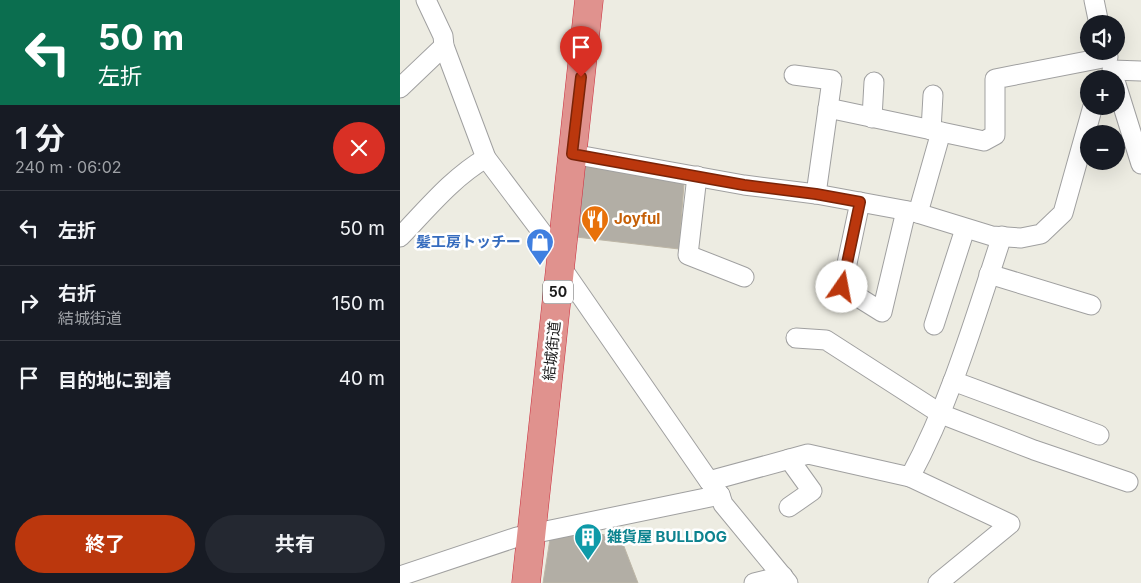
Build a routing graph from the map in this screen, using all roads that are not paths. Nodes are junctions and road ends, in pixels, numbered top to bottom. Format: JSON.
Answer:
{"nodes":[{"id":1,"x":426,"y":0,"type":"edge"},
{"id":2,"x":589,"y":0,"type":"edge"},
{"id":3,"x":1094,"y":0,"type":"edge"},
{"id":4,"x":1097,"y":15,"type":"edge"},
{"id":5,"x":444,"y":46,"type":"junction"},
{"id":6,"x":1125,"y":70,"type":"edge"},
{"id":7,"x":1141,"y":71,"type":"edge"},
{"id":8,"x":1080,"y":72,"type":"edge"},
{"id":9,"x":794,"y":75,"type":"dead end"},
{"id":10,"x":874,"y":82,"type":"dead end"},
{"id":11,"x":400,"y":88,"type":"edge"},
{"id":12,"x":933,"y":95,"type":"dead end"},
{"id":13,"x":828,"y":108,"type":"junction"},
{"id":14,"x":1125,"y":113,"type":"edge"},
{"id":15,"x":1090,"y":115,"type":"edge"},
{"id":16,"x":872,"y":118,"type":"junction"},
{"id":17,"x":936,"y":131,"type":"junction"},
{"id":18,"x":572,"y":154,"type":"junction"},
{"id":19,"x":1139,"y":154,"type":"edge"},
{"id":20,"x":486,"y":158,"type":"junction"},
{"id":21,"x":697,"y":176,"type":"junction"},
{"id":22,"x":816,"y":194,"type":"junction"},
{"id":23,"x":860,"y":202,"type":"junction"},
{"id":24,"x":912,"y":212,"type":"junction"},
{"id":25,"x":965,"y":228,"type":"junction"},
{"id":26,"x":1002,"y":236,"type":"junction"},
{"id":27,"x":400,"y":237,"type":"edge"},
{"id":28,"x":562,"y":261,"type":"junction"},
{"id":29,"x":989,"y":274,"type":"junction"},
{"id":30,"x":744,"y":277,"type":"dead end"},
{"id":31,"x":1091,"y":305,"type":"dead end"},
{"id":32,"x":934,"y":325,"type":"dead end"},
{"id":33,"x":796,"y":338,"type":"dead end"},
{"id":34,"x":954,"y":382,"type":"junction"},
{"id":35,"x":941,"y":414,"type":"junction"},
{"id":36,"x":1098,"y":435,"type":"dead end"},
{"id":37,"x":789,"y":459,"type":"junction"},
{"id":38,"x":910,"y":477,"type":"junction"},
{"id":39,"x":1128,"y":482,"type":"dead end"},
{"id":40,"x":715,"y":488,"type":"junction"},
{"id":41,"x":789,"y":508,"type":"dead end"},
{"id":42,"x":531,"y":535,"type":"junction"},
{"id":43,"x":400,"y":576,"type":"edge"},
{"id":44,"x":785,"y":580,"type":"edge"},
{"id":45,"x":526,"y":583,"type":"edge"},
{"id":46,"x":754,"y":583,"type":"edge"},
{"id":47,"x":938,"y":583,"type":"edge"}],
"edges":[{"from":1,"to":5,"type":"street"},
{"from":2,"to":18,"type":"highway","name":"結城街道","number":"50"},
{"from":3,"to":4,"type":"street"},
{"from":5,"to":11,"type":"street"},
{"from":5,"to":20,"type":"street"},
{"from":6,"to":7,"type":"street"},
{"from":8,"to":17,"type":"street"},
{"from":9,"to":13,"type":"street"},
{"from":10,"to":16,"type":"street"},
{"from":12,"to":17,"type":"street"},
{"from":13,"to":16,"type":"street"},
{"from":13,"to":22,"type":"street"},
{"from":14,"to":19,"type":"street"},
{"from":15,"to":26,"type":"street"},
{"from":16,"to":17,"type":"street"},
{"from":17,"to":24,"type":"street"},
{"from":18,"to":21,"type":"street"},
{"from":18,"to":28,"type":"highway","name":"結城街道","number":"50"},
{"from":20,"to":27,"type":"street"},
{"from":20,"to":28,"type":"street"},
{"from":21,"to":22,"type":"street"},
{"from":21,"to":30,"type":"street"},
{"from":22,"to":23,"type":"street"},
{"from":23,"to":24,"type":"street"},
{"from":23,"to":24,"type":"street"},
{"from":24,"to":25,"type":"street"},
{"from":25,"to":26,"type":"street"},
{"from":25,"to":32,"type":"street"},
{"from":26,"to":29,"type":"street"},
{"from":28,"to":40,"type":"street"},
{"from":28,"to":42,"type":"highway","name":"結城街道","number":"50"},
{"from":29,"to":31,"type":"street"},
{"from":29,"to":34,"type":"street"},
{"from":33,"to":35,"type":"street"},
{"from":34,"to":35,"type":"street"},
{"from":34,"to":36,"type":"street"},
{"from":35,"to":38,"type":"street"},
{"from":35,"to":39,"type":"street"},
{"from":37,"to":38,"type":"street"},
{"from":37,"to":40,"type":"street"},
{"from":37,"to":41,"type":"street"},
{"from":38,"to":47,"type":"street"},
{"from":40,"to":42,"type":"street"},
{"from":40,"to":44,"type":"street"},
{"from":42,"to":43,"type":"street"},
{"from":42,"to":45,"type":"highway","name":"結城街道","number":"50"},
{"from":44,"to":46,"type":"street"}]}
